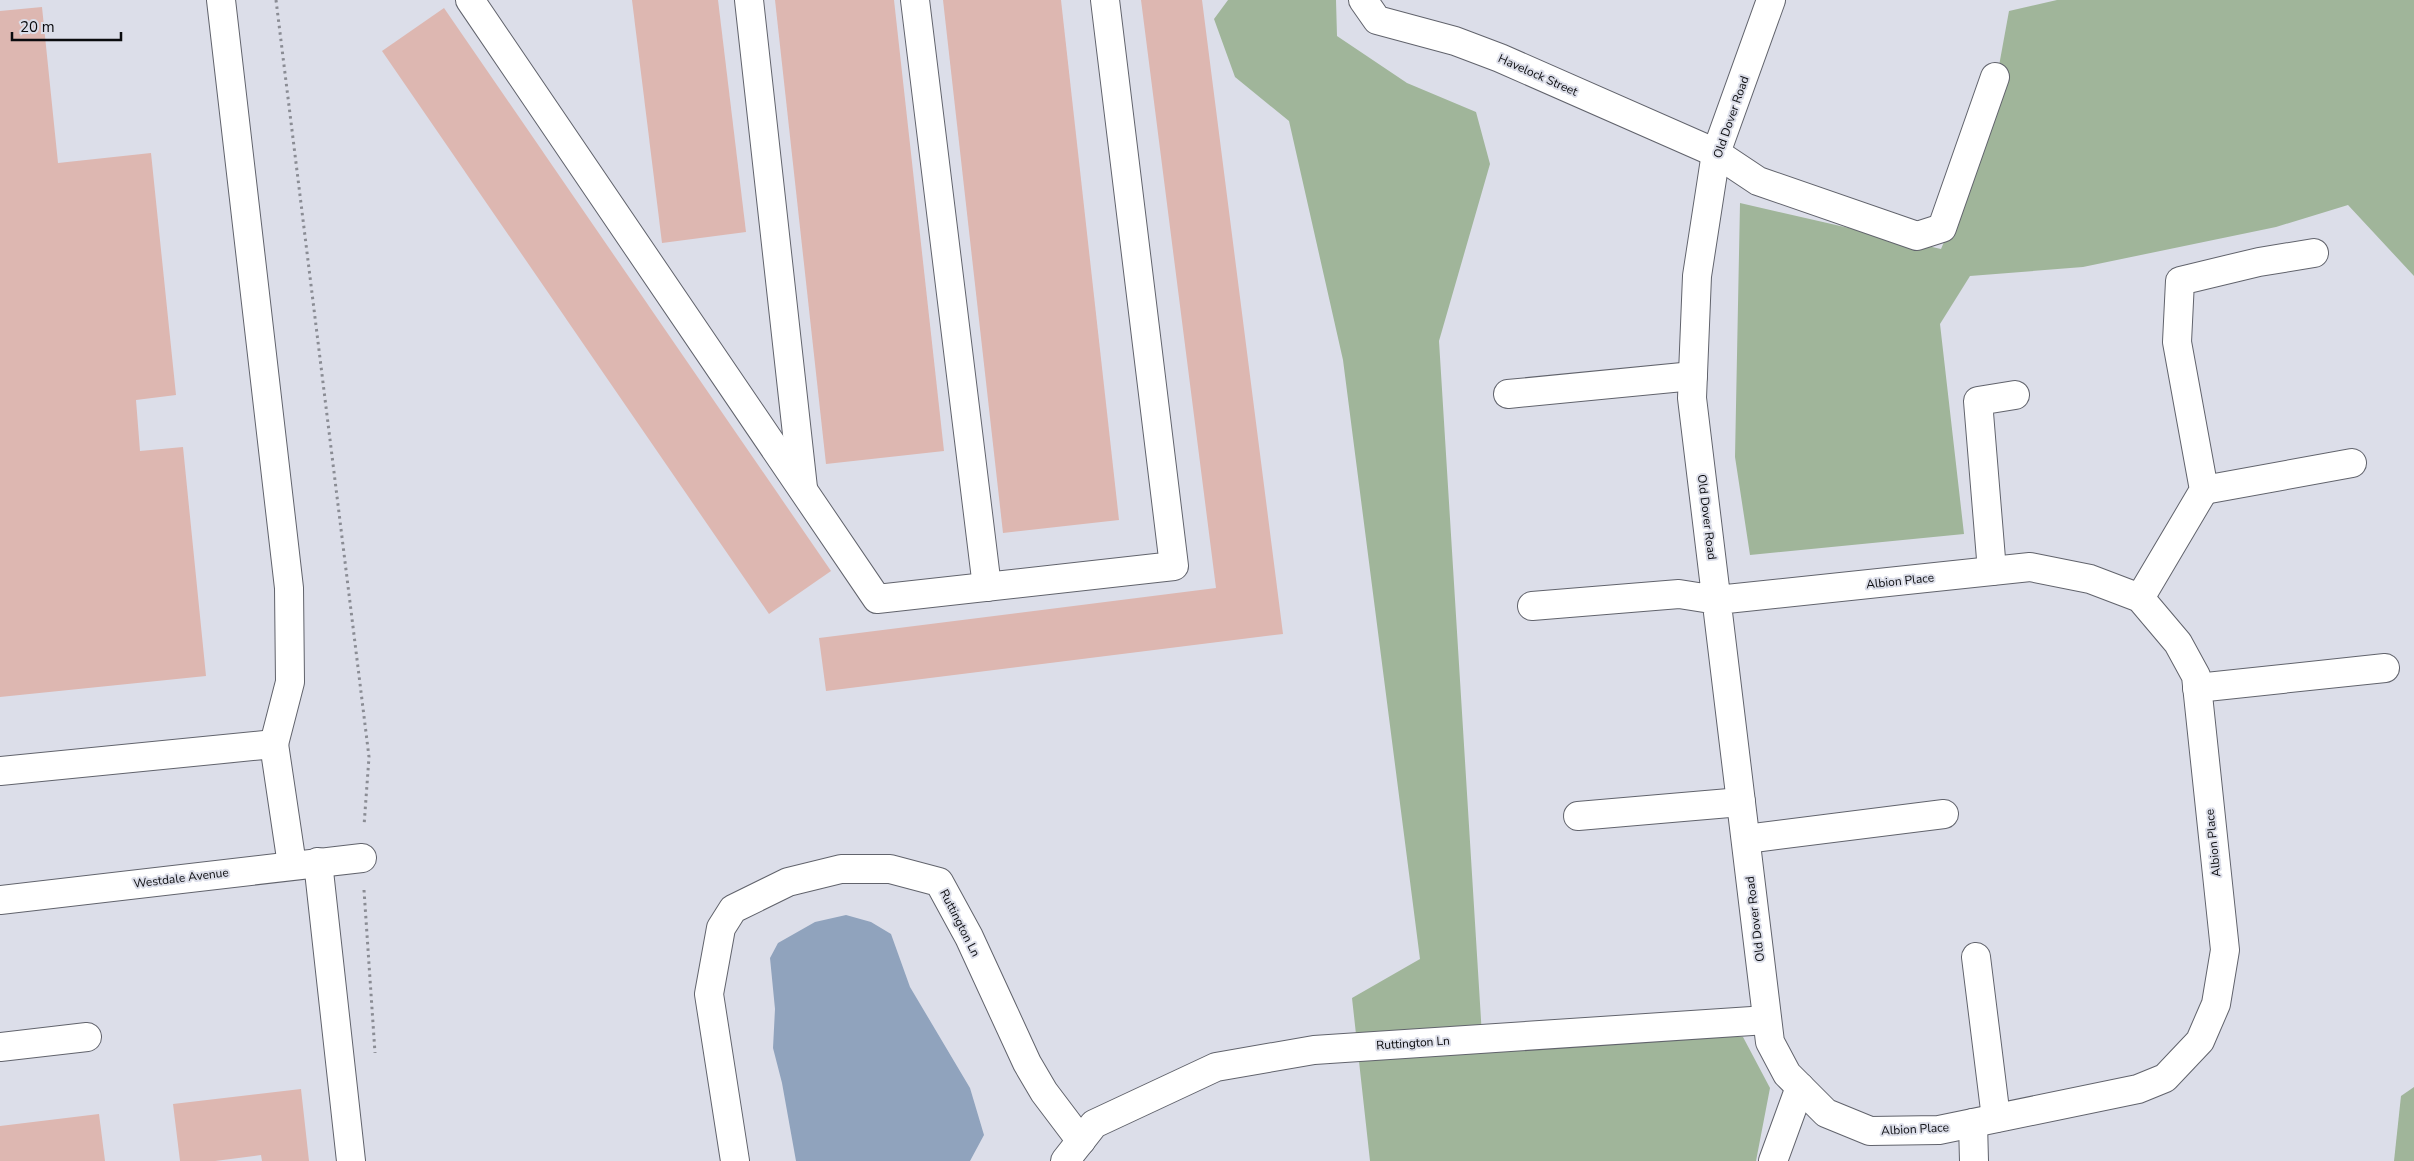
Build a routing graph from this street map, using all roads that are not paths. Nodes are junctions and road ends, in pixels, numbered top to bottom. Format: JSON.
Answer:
{"nodes":[{"id":1,"x":220,"y":0,"type":"edge"},
{"id":2,"x":470,"y":0,"type":"edge"},
{"id":3,"x":749,"y":0,"type":"edge"},
{"id":4,"x":915,"y":0,"type":"edge"},
{"id":5,"x":1105,"y":0,"type":"edge"},
{"id":6,"x":1362,"y":0,"type":"edge"},
{"id":7,"x":1771,"y":0,"type":"edge"},
{"id":8,"x":1995,"y":77,"type":"dead end"},
{"id":9,"x":1716,"y":153,"type":"junction"},
{"id":10,"x":2314,"y":253,"type":"dead end"},
{"id":11,"x":1693,"y":376,"type":"junction"},
{"id":12,"x":1508,"y":394,"type":"dead end"},
{"id":13,"x":2015,"y":395,"type":"dead end"},
{"id":14,"x":2352,"y":463,"type":"dead end"},
{"id":15,"x":2204,"y":490,"type":"junction"},
{"id":16,"x":803,"y":492,"type":"junction"},
{"id":17,"x":1992,"y":571,"type":"junction"},
{"id":18,"x":987,"y":587,"type":"junction"},
{"id":19,"x":2140,"y":598,"type":"junction"},
{"id":20,"x":1717,"y":600,"type":"junction"},
{"id":21,"x":1532,"y":606,"type":"dead end"},
{"id":22,"x":2385,"y":668,"type":"dead end"},
{"id":23,"x":2197,"y":688,"type":"junction"},
{"id":24,"x":274,"y":744,"type":"junction"},
{"id":25,"x":0,"y":771,"type":"edge"},
{"id":26,"x":1741,"y":802,"type":"junction"},
{"id":27,"x":1944,"y":814,"type":"dead end"},
{"id":28,"x":1578,"y":816,"type":"dead end"},
{"id":29,"x":1746,"y":839,"type":"junction"},
{"id":30,"x":362,"y":858,"type":"road end"},
{"id":31,"x":305,"y":864,"type":"junction"},
{"id":32,"x":0,"y":900,"type":"edge"},
{"id":33,"x":1976,"y":956,"type":"dead end"},
{"id":34,"x":1768,"y":1031,"type":"junction"},
{"id":35,"x":87,"y":1038,"type":"dead end"},
{"id":36,"x":0,"y":1047,"type":"edge"},
{"id":37,"x":1800,"y":1087,"type":"junction"},
{"id":38,"x":1984,"y":1121,"type":"junction"},
{"id":39,"x":1073,"y":1151,"type":"edge"},
{"id":40,"x":351,"y":1161,"type":"edge"},
{"id":41,"x":735,"y":1161,"type":"edge"},
{"id":42,"x":1773,"y":1161,"type":"edge"},
{"id":43,"x":1974,"y":1161,"type":"edge"}],
"edges":[{"from":1,"to":24,"type":"street"},
{"from":2,"to":16,"type":"street"},
{"from":3,"to":16,"type":"street"},
{"from":4,"to":18,"type":"street"},
{"from":5,"to":18,"type":"street"},
{"from":6,"to":9,"type":"street","name":"Havelock Street"},
{"from":7,"to":9,"type":"street","name":"Old Dover Road"},
{"from":8,"to":9,"type":"street","name":"Havelock Street"},
{"from":9,"to":11,"type":"street","name":"Old Dover Road"},
{"from":10,"to":15,"type":"street"},
{"from":11,"to":12,"type":"street"},
{"from":11,"to":20,"type":"street","name":"Old Dover Road"},
{"from":13,"to":17,"type":"street"},
{"from":14,"to":15,"type":"street"},
{"from":15,"to":19,"type":"street"},
{"from":16,"to":18,"type":"street"},
{"from":17,"to":19,"type":"street","name":"Albion Place"},
{"from":17,"to":20,"type":"street","name":"Albion Place"},
{"from":19,"to":23,"type":"street","name":"Albion Place"},
{"from":20,"to":21,"type":"street","name":"Albion Place"},
{"from":20,"to":26,"type":"street","name":"Old Dover Road"},
{"from":22,"to":23,"type":"street"},
{"from":23,"to":38,"type":"street","name":"Albion Place"},
{"from":24,"to":25,"type":"street"},
{"from":24,"to":31,"type":"street"},
{"from":26,"to":28,"type":"street"},
{"from":26,"to":29,"type":"street","name":"Old Dover Road"},
{"from":27,"to":29,"type":"street"},
{"from":29,"to":34,"type":"street","name":"Old Dover Road"},
{"from":30,"to":31,"type":"street","name":"Westdale Avenue"},
{"from":31,"to":32,"type":"street","name":"Westdale Avenue"},
{"from":31,"to":40,"type":"street"},
{"from":33,"to":38,"type":"street"},
{"from":34,"to":37,"type":"street","name":"Albion Place"},
{"from":34,"to":39,"type":"street","name":"Ruttington Ln"},
{"from":35,"to":36,"type":"street"},
{"from":37,"to":38,"type":"street","name":"Albion Place"},
{"from":37,"to":42,"type":"street"},
{"from":38,"to":43,"type":"street"},
{"from":39,"to":41,"type":"street","name":"Ruttington Ln"}]}
